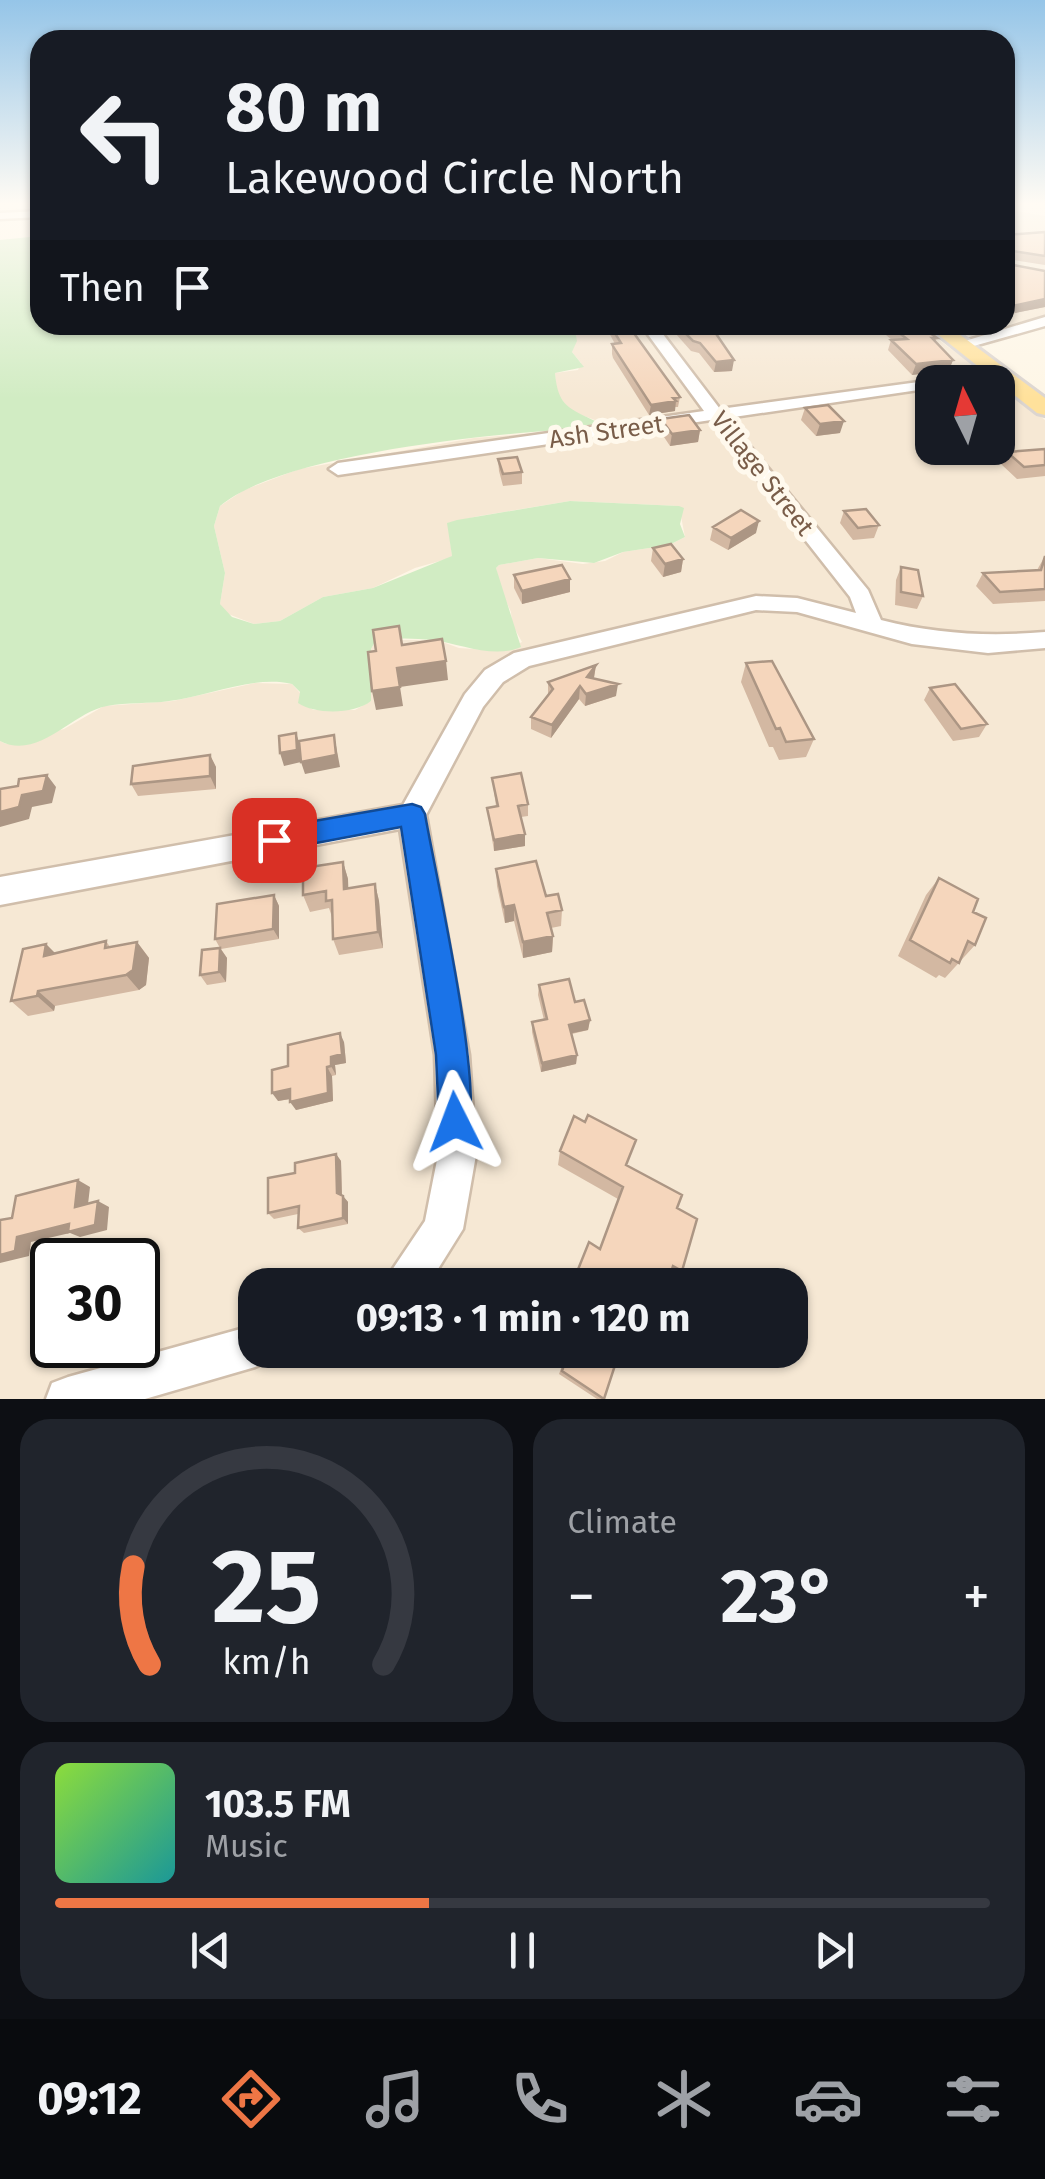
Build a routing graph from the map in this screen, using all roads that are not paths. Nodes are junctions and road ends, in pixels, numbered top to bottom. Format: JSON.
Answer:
{"nodes":[{"id":1,"x":1045,"y":321,"type":"edge"},
{"id":2,"x":1015,"y":329,"type":"edge"},
{"id":3,"x":656,"y":335,"type":"edge"},
{"id":4,"x":949,"y":335,"type":"edge"},
{"id":5,"x":995,"y":335,"type":"edge"},
{"id":6,"x":963,"y":344,"type":"junction"},
{"id":7,"x":992,"y":365,"type":"edge"},
{"id":8,"x":1015,"y":383,"type":"edge"},
{"id":9,"x":915,"y":386,"type":"edge"},
{"id":10,"x":1045,"y":408,"type":"edge"},
{"id":11,"x":717,"y":416,"type":"junction"},
{"id":12,"x":338,"y":469,"type":"dead end"},
{"id":13,"x":871,"y":624,"type":"junction"},
{"id":14,"x":1045,"y":640,"type":"edge"},
{"id":15,"x":412,"y":814,"type":"junction"},
{"id":16,"x":0,"y":890,"type":"edge"},
{"id":17,"x":415,"y":1268,"type":"edge"},
{"id":18,"x":238,"y":1351,"type":"edge"},
{"id":19,"x":68,"y":1399,"type":"edge"}],
"edges":[{"from":1,"to":2,"type":"street"},
{"from":3,"to":11,"type":"street","name":"Village Street"},
{"from":4,"to":6,"type":"main road"},
{"from":5,"to":6,"type":"street"},
{"from":6,"to":7,"type":"main road"},
{"from":8,"to":10,"type":"main road"},
{"from":9,"to":11,"type":"street","name":"Ash Street"},
{"from":11,"to":12,"type":"street","name":"Ash Street"},
{"from":11,"to":13,"type":"street","name":"Village Street"},
{"from":13,"to":14,"type":"street"},
{"from":13,"to":15,"type":"street"},
{"from":15,"to":16,"type":"street"},
{"from":15,"to":17,"type":"street"},
{"from":18,"to":19,"type":"street"}]}
